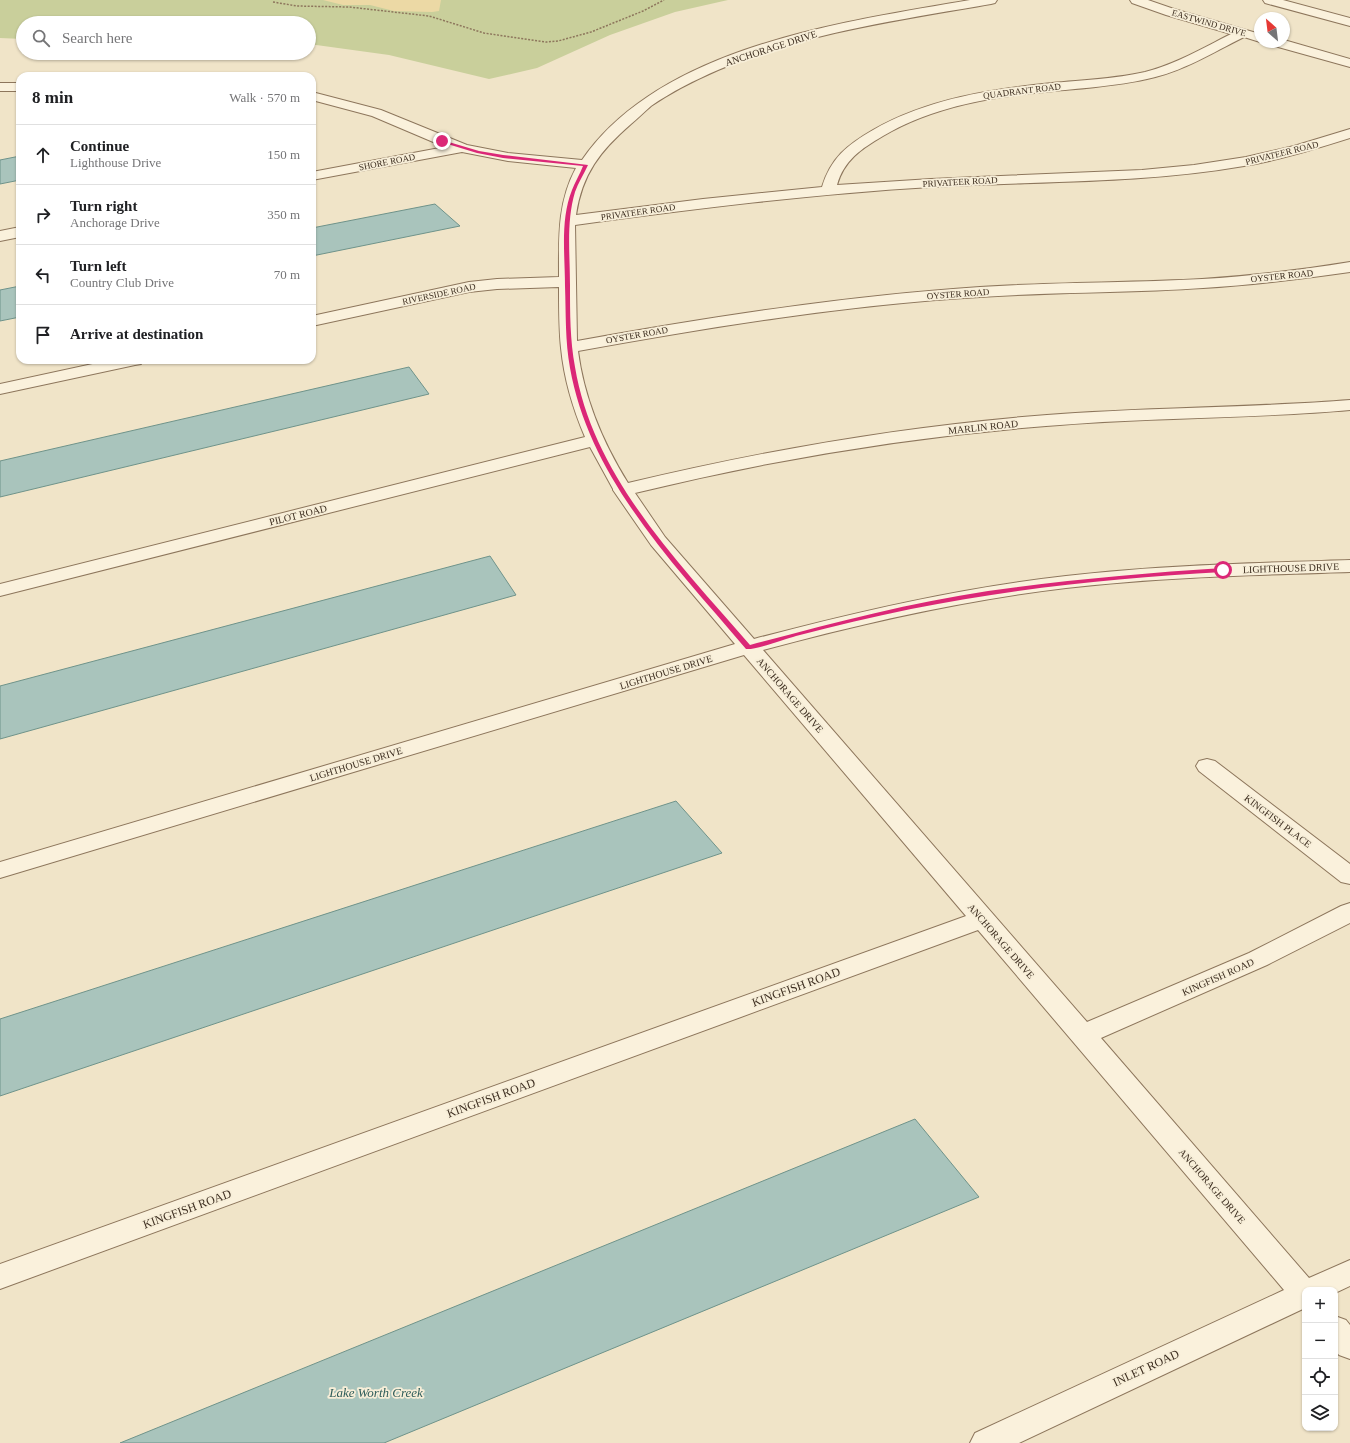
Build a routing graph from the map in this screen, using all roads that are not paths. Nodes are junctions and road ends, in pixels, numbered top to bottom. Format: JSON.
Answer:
{"nodes":[{"id":1,"x":991,"y":0,"type":"edge"},
{"id":2,"x":1136,"y":0,"type":"edge"},
{"id":3,"x":1269,"y":0,"type":"edge"},
{"id":4,"x":1350,"y":22,"type":"edge"},
{"id":5,"x":1242,"y":33,"type":"junction"},
{"id":6,"x":1254,"y":36,"type":"edge"},
{"id":7,"x":1290,"y":46,"type":"edge"},
{"id":8,"x":1350,"y":62,"type":"edge"},
{"id":9,"x":16,"y":87,"type":"edge"},
{"id":10,"x":0,"y":88,"type":"edge"},
{"id":11,"x":316,"y":97,"type":"edge"},
{"id":12,"x":1350,"y":133,"type":"edge"},
{"id":13,"x":462,"y":148,"type":"junction"},
{"id":14,"x":586,"y":165,"type":"junction"},
{"id":15,"x":316,"y":175,"type":"edge"},
{"id":16,"x":828,"y":190,"type":"junction"},
{"id":17,"x":568,"y":221,"type":"junction"},
{"id":18,"x":16,"y":233,"type":"edge"},
{"id":19,"x":0,"y":236,"type":"edge"},
{"id":20,"x":1350,"y":267,"type":"edge"},
{"id":21,"x":567,"y":282,"type":"junction"},
{"id":22,"x":316,"y":320,"type":"edge"},
{"id":23,"x":569,"y":348,"type":"junction"},
{"id":24,"x":116,"y":364,"type":"edge"},
{"id":25,"x":0,"y":389,"type":"edge"},
{"id":26,"x":1350,"y":405,"type":"edge"},
{"id":27,"x":595,"y":440,"type":"junction"},
{"id":28,"x":622,"y":490,"type":"junction"},
{"id":29,"x":1350,"y":566,"type":"edge"},
{"id":30,"x":0,"y":590,"type":"edge"},
{"id":31,"x":748,"y":647,"type":"junction"},
{"id":32,"x":1207,"y":766,"type":"dead end"},
{"id":33,"x":0,"y":870,"type":"edge"},
{"id":34,"x":1350,"y":876,"type":"edge"},
{"id":35,"x":1350,"y":912,"type":"edge"},
{"id":36,"x":983,"y":919,"type":"junction"},
{"id":37,"x":1082,"y":1035,"type":"junction"},
{"id":38,"x":1350,"y":1272,"type":"edge"},
{"id":39,"x":0,"y":1277,"type":"edge"},
{"id":40,"x":1319,"y":1287,"type":"edge"},
{"id":41,"x":1302,"y":1291,"type":"edge"},
{"id":42,"x":1302,"y":1295,"type":"edge"},
{"id":43,"x":1338,"y":1332,"type":"edge"},
{"id":44,"x":1350,"y":1346,"type":"edge"},
{"id":45,"x":986,"y":1443,"type":"edge"}],
"edges":[{"from":1,"to":14,"type":"street","name":"ANCHORAGE DRIVE"},
{"from":2,"to":5,"type":"street","name":"EASTWIND DRIVE"},
{"from":3,"to":4,"type":"street"},
{"from":5,"to":6,"type":"street","name":"EASTWIND DRIVE"},
{"from":5,"to":16,"type":"street","name":"QUADRANT ROAD"},
{"from":7,"to":8,"type":"street"},
{"from":9,"to":10,"type":"street"},
{"from":11,"to":13,"type":"street"},
{"from":12,"to":16,"type":"street","name":"PRIVATEER ROAD"},
{"from":13,"to":14,"type":"street"},
{"from":13,"to":15,"type":"street","name":"SHORE ROAD"},
{"from":14,"to":17,"type":"street","name":"ANCHORAGE DRIVE"},
{"from":16,"to":17,"type":"street","name":"PRIVATEER ROAD"},
{"from":17,"to":21,"type":"street","name":"ANCHORAGE DRIVE"},
{"from":18,"to":19,"type":"street"},
{"from":20,"to":23,"type":"street","name":"OYSTER ROAD"},
{"from":21,"to":22,"type":"street","name":"RIVERSIDE ROAD"},
{"from":21,"to":23,"type":"street","name":"ANCHORAGE DRIVE"},
{"from":23,"to":27,"type":"street","name":"ANCHORAGE DRIVE"},
{"from":24,"to":25,"type":"street"},
{"from":26,"to":28,"type":"street","name":"MARLIN ROAD"},
{"from":27,"to":28,"type":"street","name":"ANCHORAGE DRIVE"},
{"from":27,"to":30,"type":"street","name":"PILOT ROAD"},
{"from":28,"to":31,"type":"street","name":"ANCHORAGE DRIVE"},
{"from":29,"to":31,"type":"street","name":"LIGHTHOUSE DRIVE"},
{"from":31,"to":33,"type":"street","name":"LIGHTHOUSE DRIVE"},
{"from":31,"to":36,"type":"street","name":"ANCHORAGE DRIVE"},
{"from":32,"to":34,"type":"street","name":"KINGFISH PLACE"},
{"from":35,"to":37,"type":"street","name":"KINGFISH ROAD"},
{"from":36,"to":37,"type":"street","name":"ANCHORAGE DRIVE"},
{"from":36,"to":39,"type":"street","name":"KINGFISH ROAD"},
{"from":37,"to":41,"type":"street","name":"ANCHORAGE DRIVE"},
{"from":38,"to":40,"type":"street"},
{"from":42,"to":45,"type":"street","name":"INLET ROAD"},
{"from":43,"to":44,"type":"street"}]}
